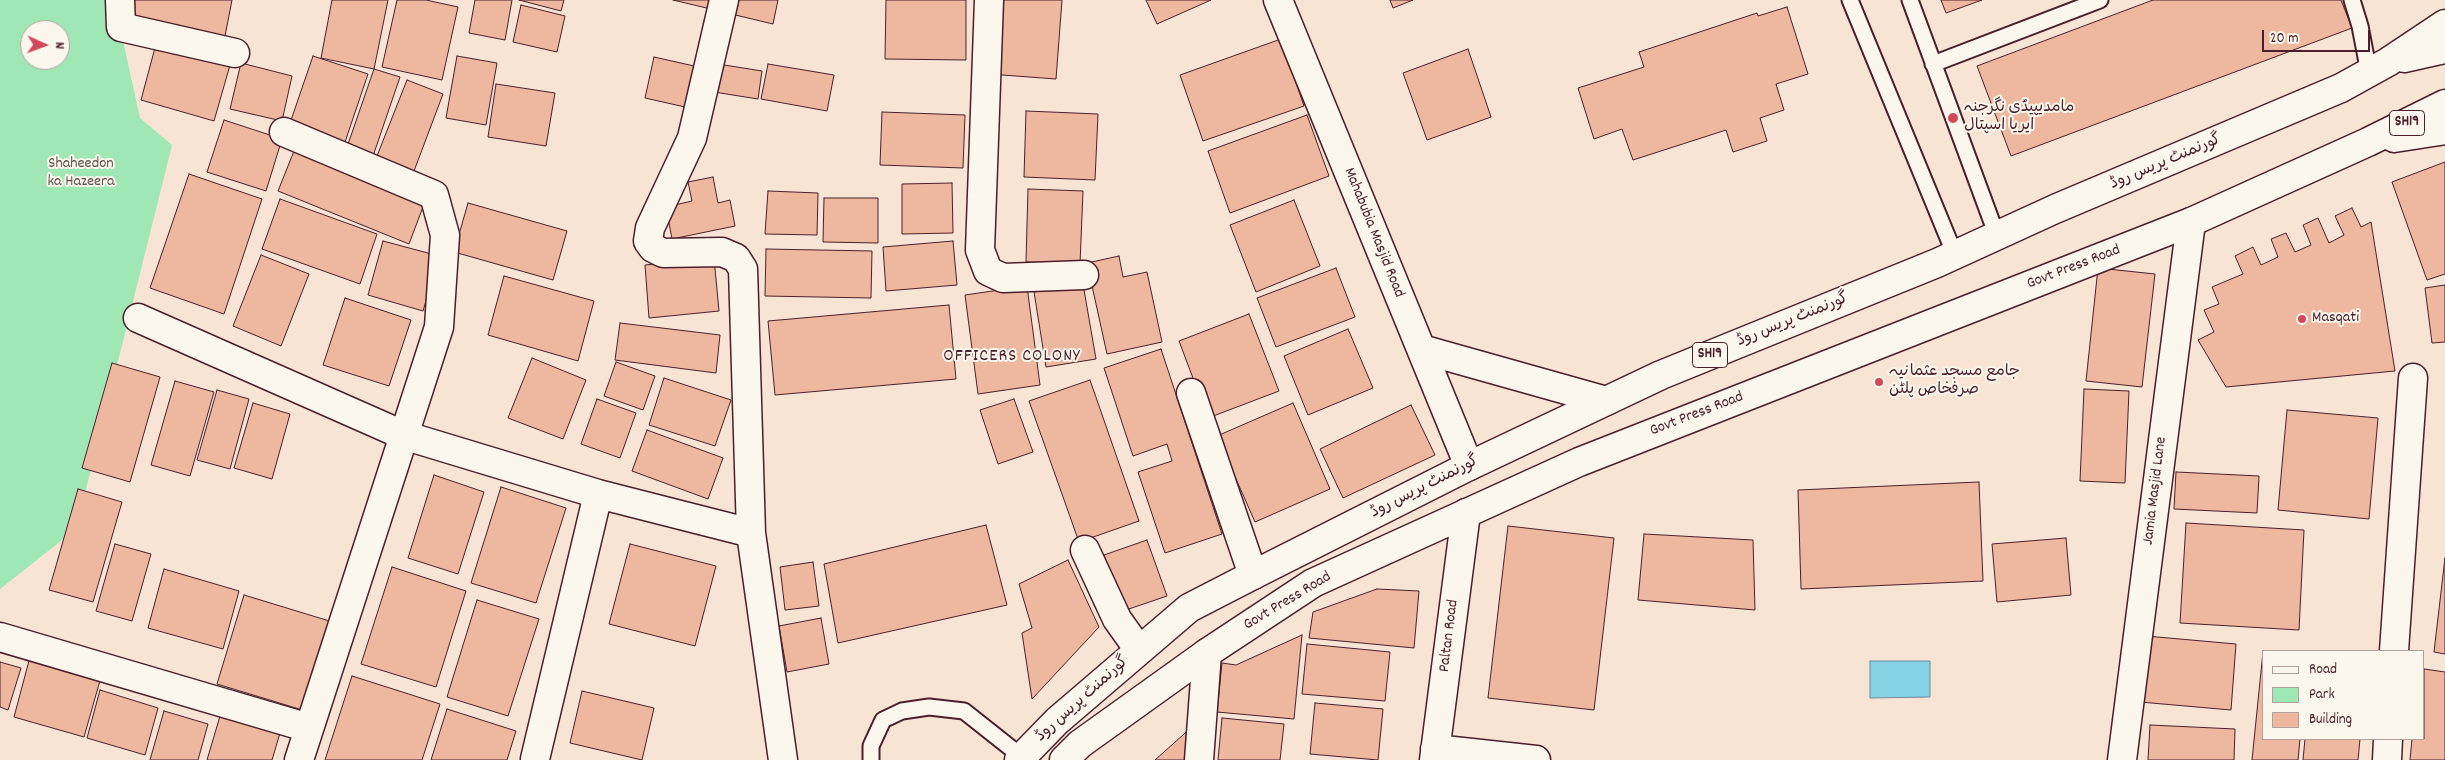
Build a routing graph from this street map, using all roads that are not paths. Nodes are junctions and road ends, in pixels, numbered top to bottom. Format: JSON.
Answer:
{"nodes":[{"id":1,"x":120,"y":0,"type":"edge"},
{"id":2,"x":724,"y":0,"type":"edge"},
{"id":3,"x":989,"y":0,"type":"edge"},
{"id":4,"x":1278,"y":0,"type":"edge"},
{"id":5,"x":1850,"y":0,"type":"edge"},
{"id":6,"x":1910,"y":0,"type":"edge"},
{"id":7,"x":2100,"y":0,"type":"edge"},
{"id":8,"x":2352,"y":0,"type":"edge"},
{"id":9,"x":2445,"y":24,"type":"edge"},
{"id":10,"x":2445,"y":49,"type":"edge"},
{"id":11,"x":235,"y":53,"type":"dead end"},
{"id":12,"x":1933,"y":64,"type":"junction"},
{"id":13,"x":2379,"y":68,"type":"junction"},
{"id":14,"x":2445,"y":104,"type":"edge"},
{"id":15,"x":2445,"y":130,"type":"edge"},
{"id":16,"x":284,"y":132,"type":"dead end"},
{"id":17,"x":2368,"y":142,"type":"junction"},
{"id":18,"x":2191,"y":222,"type":"junction"},
{"id":19,"x":1997,"y":236,"type":"junction"},
{"id":20,"x":1955,"y":255,"type":"junction"},
{"id":21,"x":1084,"y":275,"type":"dead end"},
{"id":22,"x":138,"y":318,"type":"dead end"},
{"id":23,"x":1421,"y":348,"type":"junction"},
{"id":24,"x":2413,"y":378,"type":"dead end"},
{"id":25,"x":1191,"y":393,"type":"dead end"},
{"id":26,"x":1606,"y":400,"type":"junction"},
{"id":27,"x":403,"y":435,"type":"junction"},
{"id":28,"x":1469,"y":466,"type":"junction"},
{"id":29,"x":598,"y":494,"type":"junction"},
{"id":30,"x":1466,"y":513,"type":"junction"},
{"id":31,"x":751,"y":533,"type":"junction"},
{"id":32,"x":1086,"y":550,"type":"dead end"},
{"id":33,"x":1253,"y":575,"type":"junction"},
{"id":34,"x":0,"y":637,"type":"edge"},
{"id":35,"x":1139,"y":650,"type":"junction"},
{"id":36,"x":2394,"y":650,"type":"edge"},
{"id":37,"x":1207,"y":653,"type":"junction"},
{"id":38,"x":309,"y":728,"type":"junction"},
{"id":39,"x":2388,"y":740,"type":"edge"},
{"id":40,"x":1434,"y":754,"type":"edge"},
{"id":41,"x":1021,"y":759,"type":"edge"},
{"id":42,"x":299,"y":760,"type":"edge"},
{"id":43,"x":535,"y":760,"type":"edge"},
{"id":44,"x":783,"y":760,"type":"edge"},
{"id":45,"x":871,"y":760,"type":"edge"},
{"id":46,"x":1064,"y":760,"type":"edge"},
{"id":47,"x":1199,"y":760,"type":"edge"},
{"id":48,"x":1536,"y":760,"type":"edge"},
{"id":49,"x":2122,"y":760,"type":"edge"},
{"id":50,"x":2387,"y":760,"type":"edge"}],
"edges":[{"from":1,"to":11,"type":"street"},
{"from":2,"to":31,"type":"street"},
{"from":3,"to":21,"type":"street"},
{"from":4,"to":23,"type":"street","name":"Mahabubia Masjid Road"},
{"from":5,"to":20,"type":"lane"},
{"from":6,"to":12,"type":"lane"},
{"from":7,"to":12,"type":"lane"},
{"from":8,"to":13,"type":"lane"},
{"from":9,"to":13,"type":"street","name":"گورنمنٹ پریس روڈ","number":"SH19"},
{"from":10,"to":13,"type":"street","number":"SH19"},
{"from":12,"to":19,"type":"lane"},
{"from":13,"to":19,"type":"street","name":"گورنمنٹ پریس روڈ","number":"SH19"},
{"from":14,"to":17,"type":"street","number":"SH19"},
{"from":15,"to":17,"type":"street","number":"SH19"},
{"from":16,"to":27,"type":"street"},
{"from":17,"to":18,"type":"street","name":"Govt Press Road","number":"SH19"},
{"from":18,"to":30,"type":"street","name":"Govt Press Road","number":"SH19"},
{"from":18,"to":49,"type":"street","name":"Jamia Masjid Lane"},
{"from":19,"to":20,"type":"street","name":"گورنمنٹ پریس روڈ","number":"SH19"},
{"from":20,"to":26,"type":"street","name":"گورنمنٹ پریس روڈ","number":"SH19"},
{"from":22,"to":27,"type":"street"},
{"from":23,"to":26,"type":"street"},
{"from":23,"to":28,"type":"street","name":"Mahabubia Masjid Road"},
{"from":24,"to":36,"type":"street"},
{"from":25,"to":33,"type":"street"},
{"from":26,"to":28,"type":"street","name":"گورنمنٹ پریس روڈ","number":"SH19"},
{"from":27,"to":29,"type":"street"},
{"from":27,"to":38,"type":"street"},
{"from":28,"to":33,"type":"street","name":"گورنمنٹ پریس روڈ","number":"SH19"},
{"from":29,"to":31,"type":"street"},
{"from":29,"to":43,"type":"street"},
{"from":30,"to":37,"type":"street","name":"Govt Press Road","number":"SH19"},
{"from":30,"to":40,"type":"street","name":"Paltan Road"},
{"from":31,"to":44,"type":"street"},
{"from":32,"to":35,"type":"street"},
{"from":33,"to":35,"type":"street","name":"گورنمنٹ پریس روڈ","number":"SH19"},
{"from":34,"to":38,"type":"street"},
{"from":35,"to":41,"type":"street","name":"گورنمنٹ پریس روڈ","number":"SH19"},
{"from":37,"to":46,"type":"street","name":"Govt Press Road","number":"SH19"},
{"from":37,"to":47,"type":"street"},
{"from":38,"to":42,"type":"street"},
{"from":39,"to":50,"type":"street"},
{"from":40,"to":48,"type":"street"},
{"from":41,"to":45,"type":"lane"}]}
